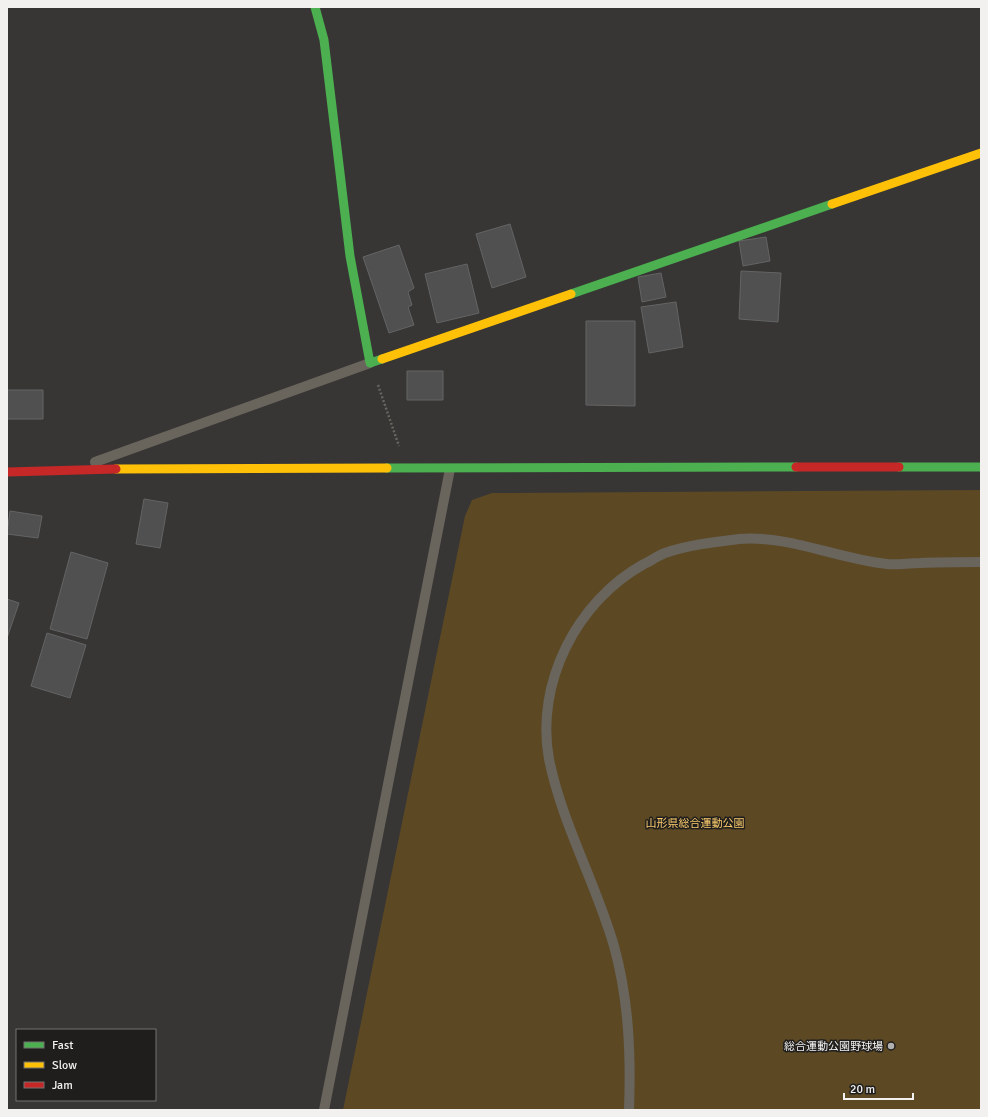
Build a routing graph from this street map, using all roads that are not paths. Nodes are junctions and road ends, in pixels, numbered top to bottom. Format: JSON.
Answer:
{"nodes":[{"id":1,"x":315,"y":7,"type":"edge"},
{"id":2,"x":981,"y":153,"type":"edge"},
{"id":3,"x":370,"y":363,"type":"junction"},
{"id":4,"x":981,"y":467,"type":"edge"},
{"id":5,"x":77,"y":468,"type":"junction"},
{"id":6,"x":450,"y":469,"type":"junction"},
{"id":7,"x":7,"y":472,"type":"edge"},
{"id":8,"x":981,"y":562,"type":"edge"},
{"id":9,"x":324,"y":1110,"type":"edge"},
{"id":10,"x":629,"y":1110,"type":"edge"}],
"edges":[{"from":1,"to":3,"type":"street"},
{"from":2,"to":3,"type":"street"},
{"from":3,"to":5,"type":"lane"},
{"from":4,"to":6,"type":"street"},
{"from":5,"to":6,"type":"street"},
{"from":5,"to":7,"type":"street"},
{"from":6,"to":9,"type":"lane"},
{"from":8,"to":10,"type":"lane"}]}
